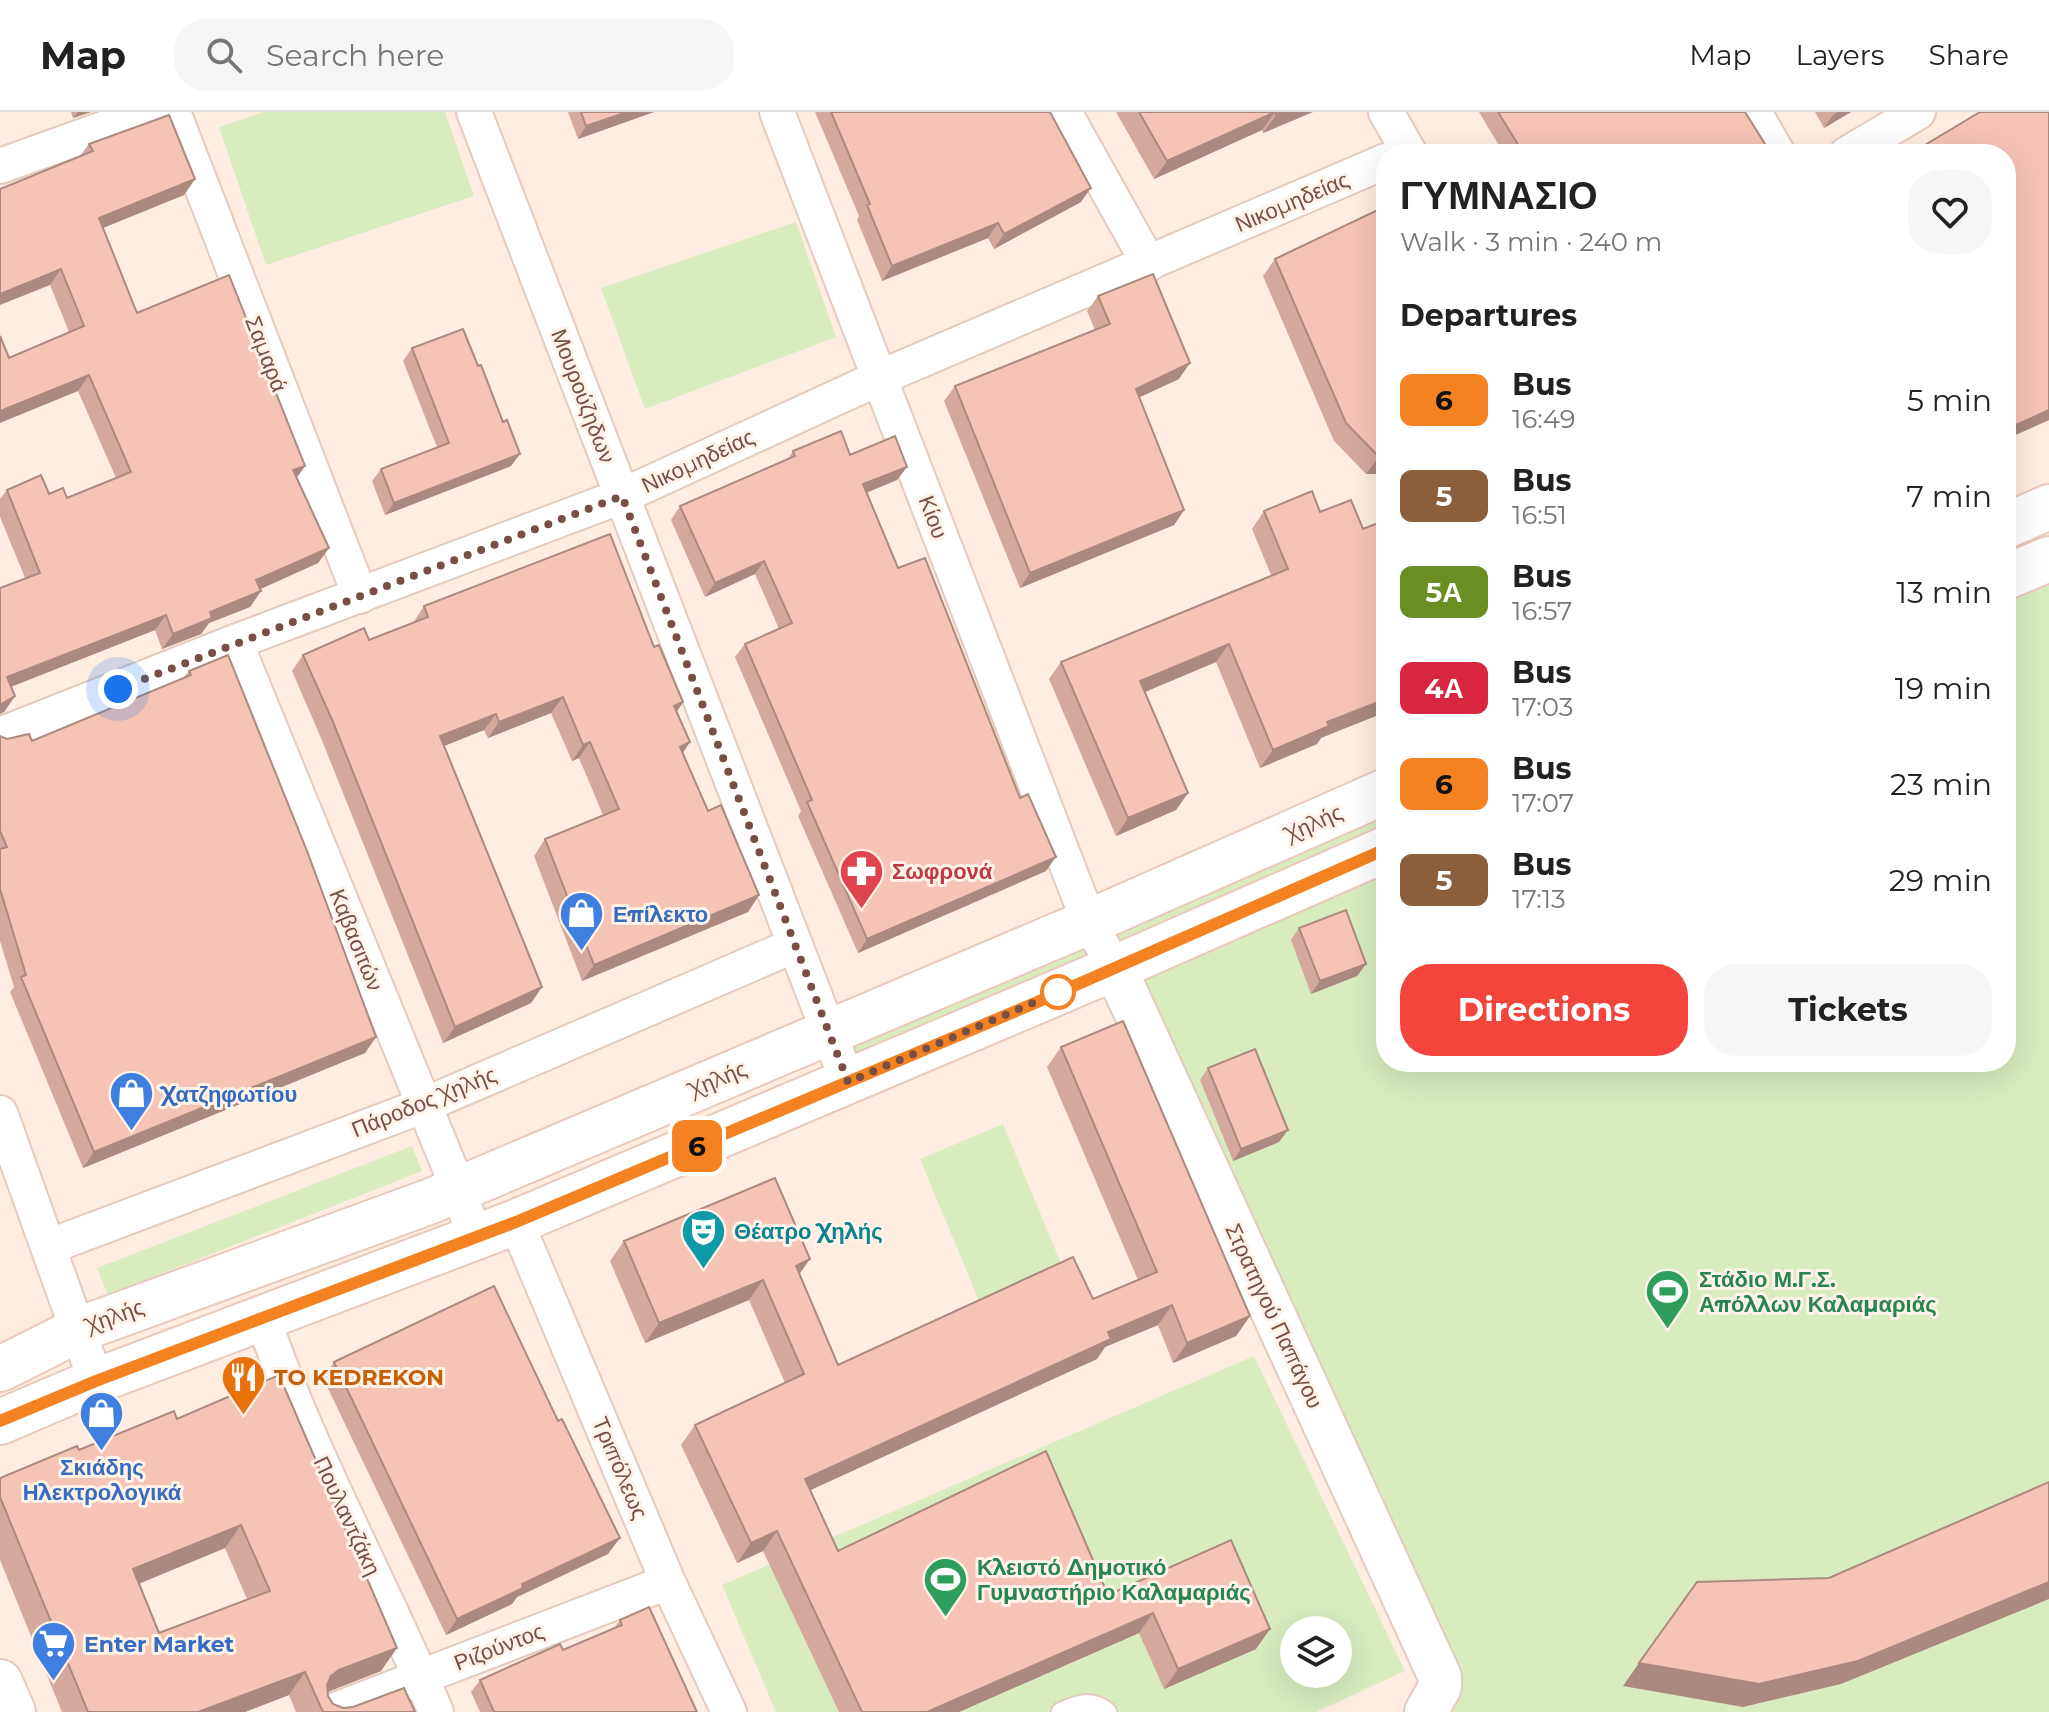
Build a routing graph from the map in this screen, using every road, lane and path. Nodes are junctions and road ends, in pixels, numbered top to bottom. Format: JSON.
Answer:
{"nodes":[{"id":1,"x":150,"y":112,"type":"edge"},
{"id":2,"x":173,"y":112,"type":"edge"},
{"id":3,"x":474,"y":112,"type":"edge"},
{"id":4,"x":777,"y":112,"type":"edge"},
{"id":5,"x":1064,"y":112,"type":"edge"},
{"id":6,"x":1386,"y":112,"type":"edge"},
{"id":7,"x":1754,"y":112,"type":"edge"},
{"id":8,"x":1918,"y":112,"type":"edge"},
{"id":9,"x":1398,"y":144,"type":"edge"},
{"id":10,"x":1772,"y":144,"type":"edge"},
{"id":11,"x":1864,"y":144,"type":"edge"},
{"id":12,"x":0,"y":166,"type":"edge"},
{"id":13,"x":1376,"y":166,"type":"edge"},
{"id":14,"x":1149,"y":264,"type":"junction"},
{"id":15,"x":879,"y":378,"type":"junction"},
{"id":16,"x":622,"y":496,"type":"junction"},
{"id":17,"x":2049,"y":507,"type":"edge"},
{"id":18,"x":2016,"y":522,"type":"edge"},
{"id":19,"x":360,"y":596,"type":"junction"},
{"id":20,"x":235,"y":642,"type":"junction"},
{"id":21,"x":0,"y":735,"type":"edge"},
{"id":22,"x":1376,"y":795,"type":"edge"},
{"id":23,"x":1376,"y":853,"type":"edge"},
{"id":24,"x":1089,"y":922,"type":"junction"},
{"id":25,"x":795,"y":945,"type":"junction"},
{"id":26,"x":1115,"y":968,"type":"junction"},
{"id":27,"x":828,"y":1033,"type":"junction"},
{"id":28,"x":848,"y":1082,"type":"junction"},
{"id":29,"x":422,"y":1106,"type":"junction"},
{"id":30,"x":0,"y":1113,"type":"edge"},
{"id":31,"x":458,"y":1188,"type":"junction"},
{"id":32,"x":516,"y":1222,"type":"junction"},
{"id":33,"x":475,"y":1238,"type":"junction"},
{"id":34,"x":48,"y":1247,"type":"junction"},
{"id":35,"x":263,"y":1319,"type":"junction"},
{"id":36,"x":78,"y":1330,"type":"junction"},
{"id":37,"x":0,"y":1369,"type":"edge"},
{"id":38,"x":96,"y":1381,"type":"junction"},
{"id":39,"x":0,"y":1422,"type":"edge"},
{"id":40,"x":668,"y":1582,"type":"junction"},
{"id":41,"x":421,"y":1677,"type":"junction"},
{"id":42,"x":0,"y":1682,"type":"edge"},
{"id":43,"x":13,"y":1712,"type":"edge"},
{"id":44,"x":330,"y":1712,"type":"edge"},
{"id":45,"x":436,"y":1712,"type":"edge"},
{"id":46,"x":729,"y":1712,"type":"edge"},
{"id":47,"x":1061,"y":1712,"type":"edge"},
{"id":48,"x":1107,"y":1712,"type":"edge"},
{"id":49,"x":1426,"y":1712,"type":"edge"}],
"edges":[{"from":1,"to":12,"type":"street"},
{"from":2,"to":19,"type":"street","name":"Σαμαρά"},
{"from":3,"to":16,"type":"street","name":"Μουρούζηδων"},
{"from":4,"to":15,"type":"street","name":"Κίου"},
{"from":5,"to":14,"type":"street"},
{"from":6,"to":9,"type":"street"},
{"from":7,"to":10,"type":"street"},
{"from":8,"to":11,"type":"street"},
{"from":13,"to":14,"type":"street","name":"Νικομηδείας"},
{"from":14,"to":15,"type":"street","name":"Νικομηδείας"},
{"from":15,"to":16,"type":"street","name":"Νικομηδείας"},
{"from":15,"to":24,"type":"street","name":"Κίου"},
{"from":16,"to":19,"type":"street","name":"Νικομηδείας"},
{"from":16,"to":25,"type":"street","name":"Μουρούζηδων"},
{"from":17,"to":18,"type":"main road"},
{"from":19,"to":20,"type":"street","name":"Νικομηδείας"},
{"from":20,"to":21,"type":"street","name":"Νικομηδείας"},
{"from":20,"to":29,"type":"street","name":"Καβασιτών"},
{"from":22,"to":24,"type":"main road","name":"Χηλής"},
{"from":23,"to":26,"type":"main road"},
{"from":24,"to":26,"type":"street","name":"Στρατηγού Παπάγου"},
{"from":24,"to":27,"type":"main road","name":"Χηλής"},
{"from":25,"to":27,"type":"street","name":"Μουρούζηδων"},
{"from":25,"to":29,"type":"street","name":"Πάροδος Χηλής"},
{"from":26,"to":28,"type":"main road"},
{"from":26,"to":49,"type":"street","name":"Στρατηγού Παπάγου"},
{"from":27,"to":28,"type":"street","name":"Μουρούζηδων"},
{"from":27,"to":31,"type":"main road","name":"Χηλής"},
{"from":28,"to":32,"type":"main road"},
{"from":29,"to":31,"type":"street","name":"Καβασιτών"},
{"from":29,"to":34,"type":"street","name":"Πάροδος Χηλής"},
{"from":30,"to":34,"type":"street"},
{"from":31,"to":33,"type":"street","name":"Καβασιτών"},
{"from":31,"to":36,"type":"main road","name":"Χηλής"},
{"from":32,"to":33,"type":"main road"},
{"from":32,"to":40,"type":"street","name":"Τριπόλεως"},
{"from":33,"to":35,"type":"main road"},
{"from":34,"to":36,"type":"street"},
{"from":35,"to":38,"type":"main road"},
{"from":35,"to":41,"type":"street","name":"Πουλαντζάκη"},
{"from":36,"to":37,"type":"main road","name":"Χηλής"},
{"from":36,"to":38,"type":"street"},
{"from":38,"to":39,"type":"main road"},
{"from":40,"to":41,"type":"street","name":"Ριζούντος"},
{"from":40,"to":46,"type":"street","name":"Τριπόλεως"},
{"from":41,"to":44,"type":"street","name":"Ριζούντος"},
{"from":41,"to":45,"type":"street","name":"Πουλαντζάκη"},
{"from":42,"to":43,"type":"main road"},
{"from":47,"to":48,"type":"lane"}]}
